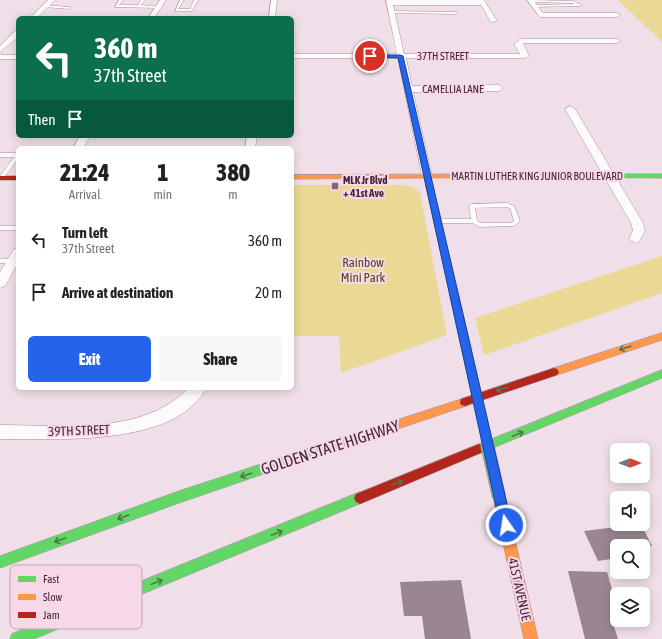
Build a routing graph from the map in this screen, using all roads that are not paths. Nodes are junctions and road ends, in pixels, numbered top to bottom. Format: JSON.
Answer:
{"nodes":[{"id":1,"x":52,"y":0,"type":"edge"},
{"id":2,"x":121,"y":0,"type":"edge"},
{"id":3,"x":143,"y":0,"type":"edge"},
{"id":4,"x":163,"y":0,"type":"edge"},
{"id":5,"x":182,"y":0,"type":"edge"},
{"id":6,"x":196,"y":0,"type":"edge"},
{"id":7,"x":274,"y":0,"type":"edge"},
{"id":8,"x":389,"y":1,"type":"edge"},
{"id":9,"x":482,"y":1,"type":"edge"},
{"id":10,"x":531,"y":2,"type":"edge"},
{"id":11,"x":45,"y":6,"type":"junction"},
{"id":12,"x":139,"y":6,"type":"junction"},
{"id":13,"x":158,"y":6,"type":"junction"},
{"id":14,"x":69,"y":8,"type":"dead end"},
{"id":15,"x":392,"y":12,"type":"junction"},
{"id":16,"x":456,"y":13,"type":"dead end"},
{"id":17,"x":617,"y":15,"type":"dead end"},
{"id":18,"x":35,"y":16,"type":"edge"},
{"id":19,"x":152,"y":16,"type":"edge"},
{"id":20,"x":272,"y":16,"type":"edge"},
{"id":21,"x":493,"y":21,"type":"dead end"},
{"id":22,"x":16,"y":35,"type":"edge"},
{"id":23,"x":617,"y":41,"type":"dead end"},
{"id":24,"x":0,"y":50,"type":"edge"},
{"id":25,"x":294,"y":56,"type":"edge"},
{"id":26,"x":400,"y":56,"type":"junction"},
{"id":27,"x":0,"y":57,"type":"edge"},
{"id":28,"x":16,"y":57,"type":"edge"},
{"id":29,"x":499,"y":88,"type":"dead end"},
{"id":30,"x":408,"y":89,"type":"junction"},
{"id":31,"x":570,"y":109,"type":"dead end"},
{"id":32,"x":0,"y":155,"type":"edge"},
{"id":33,"x":16,"y":155,"type":"edge"},
{"id":34,"x":16,"y":158,"type":"edge"},
{"id":35,"x":609,"y":175,"type":"junction"},
{"id":36,"x":294,"y":176,"type":"edge"},
{"id":37,"x":427,"y":176,"type":"junction"},
{"id":38,"x":662,"y":176,"type":"edge"},
{"id":39,"x":1,"y":178,"type":"edge"},
{"id":40,"x":16,"y":178,"type":"edge"},
{"id":41,"x":438,"y":221,"type":"junction"},
{"id":42,"x":474,"y":221,"type":"junction"},
{"id":43,"x":0,"y":228,"type":"edge"},
{"id":44,"x":16,"y":228,"type":"edge"},
{"id":45,"x":636,"y":239,"type":"dead end"},
{"id":46,"x":10,"y":258,"type":"edge"},
{"id":47,"x":0,"y":283,"type":"edge"},
{"id":48,"x":662,"y":336,"type":"edge"},
{"id":49,"x":662,"y":374,"type":"edge"},
{"id":50,"x":196,"y":390,"type":"edge"},
{"id":51,"x":0,"y":432,"type":"edge"},
{"id":52,"x":0,"y":562,"type":"edge"},
{"id":53,"x":142,"y":588,"type":"edge"},
{"id":54,"x":41,"y":629,"type":"edge"},
{"id":55,"x":17,"y":639,"type":"edge"},
{"id":56,"x":532,"y":639,"type":"edge"}],
"edges":[{"from":1,"to":11,"type":"street"},
{"from":2,"to":12,"type":"lane"},
{"from":3,"to":12,"type":"lane"},
{"from":4,"to":13,"type":"street"},
{"from":5,"to":6,"type":"lane"},
{"from":7,"to":20,"type":"street"},
{"from":8,"to":9,"type":"street"},
{"from":8,"to":15,"type":"street","name":"41ST AVENUE"},
{"from":9,"to":21,"type":"street"},
{"from":10,"to":10,"type":"lane"},
{"from":10,"to":17,"type":"street"},
{"from":11,"to":14,"type":"lane"},
{"from":11,"to":18,"type":"street"},
{"from":12,"to":13,"type":"lane"},
{"from":13,"to":19,"type":"street"},
{"from":15,"to":16,"type":"lane"},
{"from":15,"to":26,"type":"street","name":"41ST AVENUE"},
{"from":22,"to":24,"type":"street"},
{"from":23,"to":26,"type":"street","name":"37TH STREET"},
{"from":25,"to":26,"type":"street","name":"37TH STREET"},
{"from":26,"to":30,"type":"street","name":"41ST AVENUE"},
{"from":27,"to":28,"type":"street"},
{"from":29,"to":30,"type":"street","name":"CAMELLIA LANE"},
{"from":30,"to":37,"type":"street","name":"41ST AVENUE"},
{"from":31,"to":35,"type":"street"},
{"from":32,"to":33,"type":"lane"},
{"from":34,"to":39,"type":"lane"},
{"from":35,"to":37,"type":"main road","name":"MARTIN LUTHER KING JUNIOR BOULEVARD"},
{"from":35,"to":38,"type":"main road","name":"MARTIN LUTHER KING JUNIOR BOULEVARD"},
{"from":35,"to":45,"type":"street"},
{"from":36,"to":37,"type":"main road","name":"MARTIN LUTHER KING JUNIOR BOULEVARD"},
{"from":37,"to":41,"type":"main road","name":"41ST AVENUE"},
{"from":39,"to":40,"type":"main road"},
{"from":41,"to":42,"type":"lane"},
{"from":41,"to":56,"type":"main road","name":"41ST AVENUE","bridge":true},
{"from":42,"to":42,"type":"lane"},
{"from":43,"to":44,"type":"lane"},
{"from":46,"to":47,"type":"street"},
{"from":48,"to":52,"type":"main road","name":"GOLDEN STATE HIGHWAY","one_way":true},
{"from":53,"to":49,"type":"main road","one_way":true},
{"from":50,"to":51,"type":"street","name":"39TH STREET"},
{"from":55,"to":54,"type":"main road","one_way":true}]}
